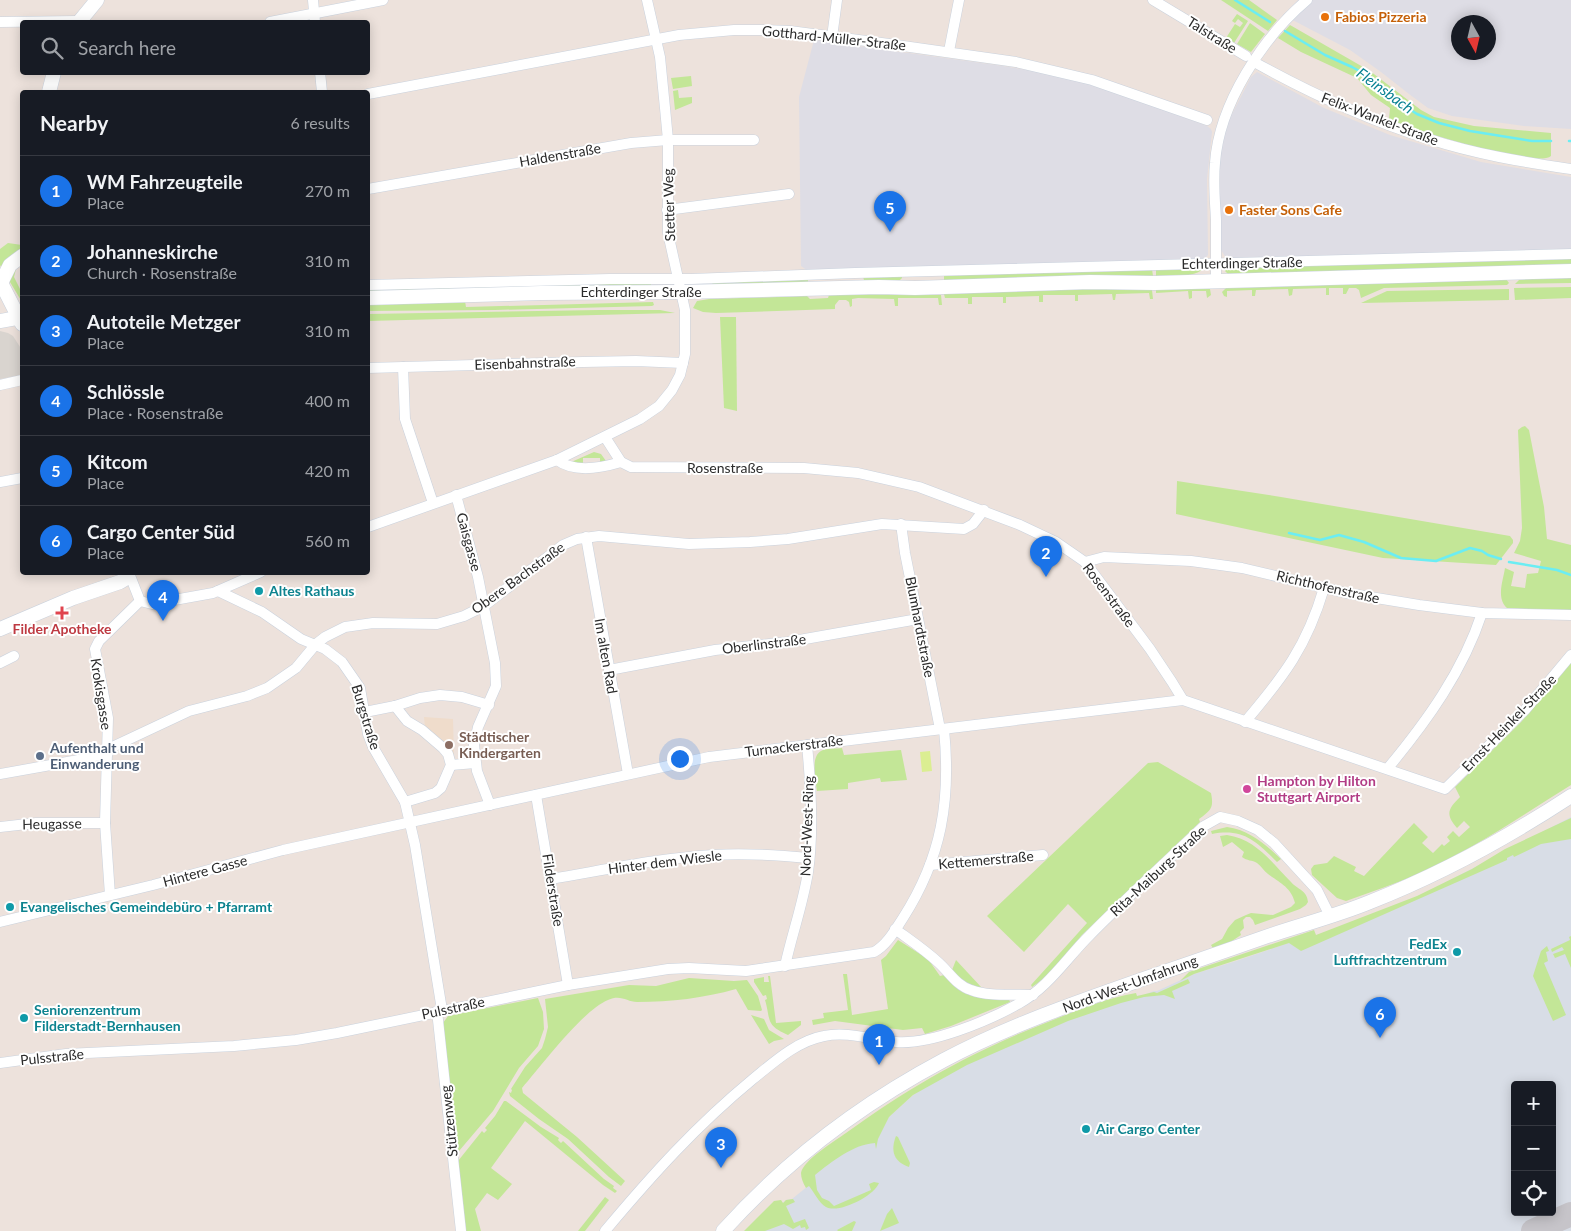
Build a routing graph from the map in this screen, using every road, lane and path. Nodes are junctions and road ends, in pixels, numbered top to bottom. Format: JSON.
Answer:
{"nodes":[{"id":1,"x":97,"y":0,"type":"edge"},
{"id":2,"x":313,"y":0,"type":"edge"},
{"id":3,"x":383,"y":0,"type":"edge"},
{"id":4,"x":647,"y":0,"type":"edge"},
{"id":5,"x":836,"y":0,"type":"edge"},
{"id":6,"x":959,"y":0,"type":"edge"},
{"id":7,"x":1153,"y":0,"type":"edge"},
{"id":8,"x":1307,"y":0,"type":"edge"},
{"id":9,"x":314,"y":18,"type":"edge"},
{"id":10,"x":82,"y":20,"type":"edge"},
{"id":11,"x":292,"y":20,"type":"edge"},
{"id":12,"x":0,"y":22,"type":"edge"},
{"id":13,"x":20,"y":22,"type":"edge"},
{"id":14,"x":832,"y":36,"type":"junction"},
{"id":15,"x":656,"y":39,"type":"junction"},
{"id":16,"x":949,"y":51,"type":"junction"},
{"id":17,"x":1250,"y":59,"type":"junction"},
{"id":18,"x":53,"y":75,"type":"edge"},
{"id":19,"x":320,"y":75,"type":"edge"},
{"id":20,"x":50,"y":90,"type":"edge"},
{"id":21,"x":322,"y":90,"type":"edge"},
{"id":22,"x":370,"y":94,"type":"edge"},
{"id":23,"x":1207,"y":120,"type":"dead end"},
{"id":24,"x":668,"y":140,"type":"junction"},
{"id":25,"x":754,"y":140,"type":"dead end"},
{"id":26,"x":1571,"y":169,"type":"edge"},
{"id":27,"x":370,"y":189,"type":"edge"},
{"id":28,"x":789,"y":194,"type":"dead end"},
{"id":29,"x":667,"y":210,"type":"junction"},
{"id":30,"x":1571,"y":254,"type":"edge"},
{"id":31,"x":20,"y":258,"type":"edge"},
{"id":32,"x":1216,"y":263,"type":"junction"},
{"id":33,"x":1571,"y":271,"type":"edge"},
{"id":34,"x":914,"y":272,"type":"junction"},
{"id":35,"x":1216,"y":281,"type":"junction"},
{"id":36,"x":0,"y":282,"type":"edge"},
{"id":37,"x":370,"y":285,"type":"edge"},
{"id":38,"x":679,"y":286,"type":"junction"},
{"id":39,"x":915,"y":288,"type":"junction"},
{"id":40,"x":370,"y":298,"type":"edge"},
{"id":41,"x":20,"y":318,"type":"edge"},
{"id":42,"x":20,"y":320,"type":"edge"},
{"id":43,"x":0,"y":321,"type":"edge"},
{"id":44,"x":683,"y":363,"type":"junction"},
{"id":45,"x":403,"y":367,"type":"junction"},
{"id":46,"x":370,"y":368,"type":"edge"},
{"id":47,"x":20,"y":380,"type":"edge"},
{"id":48,"x":0,"y":385,"type":"edge"},
{"id":49,"x":605,"y":437,"type":"junction"},
{"id":50,"x":557,"y":460,"type":"junction"},
{"id":51,"x":621,"y":462,"type":"junction"},
{"id":52,"x":20,"y":478,"type":"edge"},
{"id":53,"x":0,"y":482,"type":"edge"},
{"id":54,"x":456,"y":495,"type":"junction"},
{"id":55,"x":433,"y":503,"type":"junction"},
{"id":56,"x":984,"y":510,"type":"junction"},
{"id":57,"x":901,"y":524,"type":"junction"},
{"id":58,"x":370,"y":526,"type":"edge"},
{"id":59,"x":586,"y":537,"type":"junction"},
{"id":60,"x":1085,"y":562,"type":"junction"},
{"id":61,"x":127,"y":575,"type":"edge"},
{"id":62,"x":130,"y":575,"type":"edge"},
{"id":63,"x":254,"y":575,"type":"edge"},
{"id":64,"x":1324,"y":588,"type":"junction"},
{"id":65,"x":218,"y":591,"type":"junction"},
{"id":66,"x":140,"y":601,"type":"junction"},
{"id":67,"x":484,"y":606,"type":"junction"},
{"id":68,"x":1482,"y":613,"type":"junction"},
{"id":69,"x":1571,"y":615,"type":"edge"},
{"id":70,"x":918,"y":619,"type":"junction"},
{"id":71,"x":0,"y":629,"type":"edge"},
{"id":72,"x":316,"y":644,"type":"junction"},
{"id":73,"x":1571,"y":655,"type":"edge"},
{"id":74,"x":14,"y":656,"type":"dead end"},
{"id":75,"x":0,"y":663,"type":"edge"},
{"id":76,"x":609,"y":670,"type":"junction"},
{"id":77,"x":1183,"y":700,"type":"junction"},
{"id":78,"x":489,"y":705,"type":"junction"},
{"id":79,"x":395,"y":706,"type":"junction"},
{"id":80,"x":365,"y":712,"type":"junction"},
{"id":81,"x":1246,"y":722,"type":"junction"},
{"id":82,"x":942,"y":729,"type":"junction"},
{"id":83,"x":807,"y":745,"type":"junction"},
{"id":84,"x":108,"y":751,"type":"junction"},
{"id":85,"x":475,"y":763,"type":"junction"},
{"id":86,"x":451,"y":765,"type":"junction"},
{"id":87,"x":1388,"y":768,"type":"junction"},
{"id":88,"x":0,"y":774,"type":"edge"},
{"id":89,"x":628,"y":774,"type":"junction"},
{"id":90,"x":536,"y":794,"type":"junction"},
{"id":91,"x":1571,"y":796,"type":"edge"},
{"id":92,"x":405,"y":802,"type":"junction"},
{"id":93,"x":490,"y":805,"type":"junction"},
{"id":94,"x":411,"y":822,"type":"junction"},
{"id":95,"x":105,"y":823,"type":"junction"},
{"id":96,"x":0,"y":828,"type":"edge"},
{"id":97,"x":1043,"y":855,"type":"dead end"},
{"id":98,"x":809,"y":858,"type":"junction"},
{"id":99,"x":930,"y":865,"type":"junction"},
{"id":100,"x":551,"y":879,"type":"junction"},
{"id":101,"x":110,"y":895,"type":"junction"},
{"id":102,"x":1330,"y":916,"type":"junction"},
{"id":103,"x":0,"y":922,"type":"edge"},
{"id":104,"x":895,"y":929,"type":"junction"},
{"id":105,"x":785,"y":966,"type":"junction"},
{"id":106,"x":568,"y":985,"type":"junction"},
{"id":107,"x":1034,"y":995,"type":"junction"},
{"id":108,"x":439,"y":1011,"type":"junction"},
{"id":109,"x":0,"y":1063,"type":"edge"},
{"id":110,"x":461,"y":1231,"type":"edge"},
{"id":111,"x":605,"y":1231,"type":"edge"},
{"id":112,"x":723,"y":1231,"type":"edge"}],
"edges":[{"from":1,"to":10,"type":"main road"},
{"from":2,"to":9,"type":"street"},
{"from":3,"to":9,"type":"street"},
{"from":4,"to":15,"type":"street","name":"Stetter Weg"},
{"from":5,"to":14,"type":"street"},
{"from":6,"to":16,"type":"street"},
{"from":7,"to":17,"type":"street","name":"Talstraße"},
{"from":8,"to":17,"type":"street"},
{"from":9,"to":11,"type":"street"},
{"from":12,"to":13,"type":"street"},
{"from":14,"to":15,"type":"street","name":"Gotthard-Müller-Straße"},
{"from":14,"to":16,"type":"street","name":"Gotthard-Müller-Straße"},
{"from":15,"to":22,"type":"street","name":"Gotthard-Müller-Straße"},
{"from":15,"to":24,"type":"street","name":"Stetter Weg"},
{"from":16,"to":23,"type":"street","name":"Gotthard-Müller-Straße"},
{"from":17,"to":26,"type":"street","name":"Felix-Wankel-Straße"},
{"from":17,"to":32,"type":"street"},
{"from":18,"to":20,"type":"main road"},
{"from":19,"to":21,"type":"street"},
{"from":24,"to":25,"type":"street","name":"Haldenstraße"},
{"from":24,"to":27,"type":"street","name":"Haldenstraße"},
{"from":24,"to":29,"type":"street","name":"Stetter Weg"},
{"from":28,"to":29,"type":"street"},
{"from":29,"to":38,"type":"street","name":"Stetter Weg"},
{"from":30,"to":32,"type":"street","name":"Echterdinger Straße"},
{"from":31,"to":36,"type":"main road"},
{"from":32,"to":34,"type":"street","name":"Echterdinger Straße"},
{"from":32,"to":35,"type":"street"},
{"from":33,"to":35,"type":"main road","name":"Echterdinger Straße"},
{"from":34,"to":38,"type":"street","name":"Echterdinger Straße"},
{"from":34,"to":39,"type":"street"},
{"from":35,"to":39,"type":"main road","name":"Echterdinger Straße"},
{"from":36,"to":41,"type":"main road"},
{"from":37,"to":38,"type":"street","name":"Echterdinger Straße"},
{"from":38,"to":39,"type":"main road","name":"Echterdinger Straße"},
{"from":38,"to":40,"type":"main road","name":"Echterdinger Straße"},
{"from":38,"to":44,"type":"street","name":"Stetter Weg"},
{"from":42,"to":43,"type":"main road"},
{"from":44,"to":45,"type":"street","name":"Eisenbahnstraße"},
{"from":44,"to":49,"type":"street","name":"Stetter Weg"},
{"from":45,"to":46,"type":"street","name":"Eisenbahnstraße"},
{"from":45,"to":55,"type":"street"},
{"from":47,"to":48,"type":"street"},
{"from":49,"to":50,"type":"street","name":"Stetter Weg"},
{"from":49,"to":51,"type":"street"},
{"from":50,"to":51,"type":"street","name":"Rosenstraße"},
{"from":50,"to":54,"type":"street"},
{"from":51,"to":56,"type":"street","name":"Rosenstraße"},
{"from":52,"to":53,"type":"street"},
{"from":54,"to":55,"type":"street"},
{"from":54,"to":67,"type":"street","name":"Gaisgasse"},
{"from":55,"to":58,"type":"street"},
{"from":56,"to":57,"type":"street","name":"Obere Bachstraße"},
{"from":56,"to":60,"type":"street","name":"Rosenstraße"},
{"from":57,"to":59,"type":"street","name":"Obere Bachstraße"},
{"from":57,"to":70,"type":"street","name":"Blumhardtstraße"},
{"from":59,"to":67,"type":"street","name":"Obere Bachstraße"},
{"from":59,"to":76,"type":"street","name":"Im alten Rad"},
{"from":60,"to":64,"type":"street","name":"Richthofenstraße"},
{"from":60,"to":77,"type":"street","name":"Rosenstraße"},
{"from":61,"to":71,"type":"main road"},
{"from":62,"to":66,"type":"street"},
{"from":63,"to":65,"type":"street"},
{"from":64,"to":68,"type":"street","name":"Richthofenstraße"},
{"from":64,"to":81,"type":"street"},
{"from":65,"to":66,"type":"street"},
{"from":65,"to":72,"type":"street","name":"Burgstraße"},
{"from":66,"to":84,"type":"street","name":"Krokisgasse"},
{"from":67,"to":72,"type":"street","name":"Obere Bachstraße"},
{"from":67,"to":78,"type":"street","name":"Gaisgasse"},
{"from":68,"to":69,"type":"street","name":"Richthofenstraße"},
{"from":68,"to":87,"type":"street"},
{"from":70,"to":76,"type":"street","name":"Oberlinstraße"},
{"from":70,"to":82,"type":"street","name":"Blumhardtstraße"},
{"from":72,"to":80,"type":"street","name":"Burgstraße"},
{"from":72,"to":84,"type":"street","name":"Obere Bachstraße"},
{"from":73,"to":87,"type":"street","name":"Ernst-Heinkel-Straße"},
{"from":74,"to":75,"type":"street"},
{"from":76,"to":89,"type":"street","name":"Im alten Rad"},
{"from":77,"to":81,"type":"street"},
{"from":77,"to":82,"type":"street","name":"Turnackerstraße"},
{"from":78,"to":79,"type":"street"},
{"from":78,"to":85,"type":"street","name":"Gaisgasse"},
{"from":79,"to":80,"type":"street"},
{"from":79,"to":86,"type":"street"},
{"from":80,"to":92,"type":"street","name":"Burgstraße"},
{"from":81,"to":87,"type":"street"},
{"from":82,"to":83,"type":"street","name":"Turnackerstraße"},
{"from":82,"to":99,"type":"street","name":"Kettemerstraße"},
{"from":83,"to":89,"type":"street","name":"Turnackerstraße"},
{"from":83,"to":98,"type":"street","name":"Nord-West-Ring"},
{"from":84,"to":88,"type":"street","name":"Obere Bachstraße"},
{"from":84,"to":95,"type":"street","name":"Krokisgasse"},
{"from":85,"to":86,"type":"street"},
{"from":85,"to":93,"type":"street","name":"Gaisgasse"},
{"from":86,"to":92,"type":"street"},
{"from":89,"to":90,"type":"street","name":"Turnackerstraße"},
{"from":90,"to":93,"type":"street","name":"Turnackerstraße"},
{"from":90,"to":100,"type":"street","name":"Filderstraße"},
{"from":91,"to":102,"type":"main road","name":"Nord-West-Umfahrung"},
{"from":92,"to":94,"type":"street","name":"Burgstraße"},
{"from":93,"to":94,"type":"street","name":"Turnackerstraße"},
{"from":94,"to":101,"type":"street","name":"Hintere Gasse"},
{"from":94,"to":108,"type":"street","name":"Stützenweg"},
{"from":95,"to":96,"type":"street","name":"Heugasse"},
{"from":95,"to":101,"type":"street","name":"Krokisgasse"},
{"from":97,"to":99,"type":"street","name":"Kettemerstraße"},
{"from":98,"to":100,"type":"street","name":"Hinter dem Wiesle"},
{"from":98,"to":105,"type":"street","name":"Nord-West-Ring"},
{"from":99,"to":104,"type":"street","name":"Kettemerstraße"},
{"from":100,"to":106,"type":"street","name":"Filderstraße"},
{"from":101,"to":103,"type":"street","name":"Hintere Gasse"},
{"from":102,"to":107,"type":"street","name":"Rita-Maiburg-Straße"},
{"from":102,"to":112,"type":"main road","name":"Nord-West-Umfahrung"},
{"from":104,"to":105,"type":"street","name":"Pulsstraße"},
{"from":104,"to":107,"type":"street"},
{"from":105,"to":106,"type":"street","name":"Pulsstraße"},
{"from":106,"to":108,"type":"street","name":"Pulsstraße"},
{"from":107,"to":111,"type":"street","name":"Rita-Maiburg-Straße"},
{"from":108,"to":109,"type":"street","name":"Pulsstraße"},
{"from":108,"to":110,"type":"street","name":"Stützenweg"}]}
